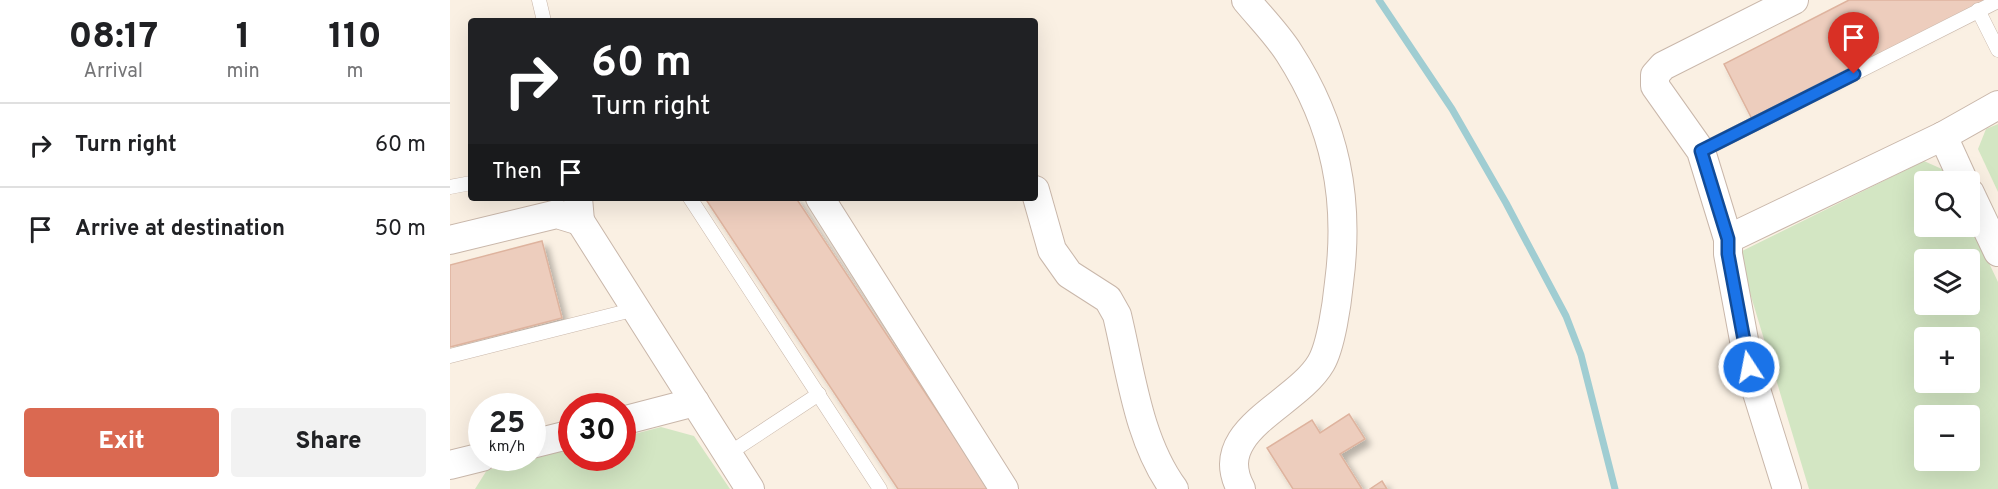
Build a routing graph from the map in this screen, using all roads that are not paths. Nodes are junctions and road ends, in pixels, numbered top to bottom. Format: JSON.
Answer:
{"nodes":[{"id":1,"x":539,"y":0,"type":"edge"},
{"id":2,"x":1246,"y":0,"type":"edge"},
{"id":3,"x":1794,"y":0,"type":"edge"},
{"id":4,"x":1998,"y":1,"type":"edge"},
{"id":5,"x":1978,"y":10,"type":"junction"},
{"id":6,"x":543,"y":18,"type":"edge"},
{"id":7,"x":1998,"y":50,"type":"edge"},
{"id":8,"x":1998,"y":105,"type":"edge"},
{"id":9,"x":1942,"y":136,"type":"junction"},
{"id":10,"x":1701,"y":151,"type":"junction"},
{"id":11,"x":1959,"y":171,"type":"edge"},
{"id":12,"x":468,"y":184,"type":"edge"},
{"id":13,"x":450,"y":187,"type":"edge"},
{"id":14,"x":692,"y":201,"type":"edge"},
{"id":15,"x":822,"y":201,"type":"edge"},
{"id":16,"x":1038,"y":201,"type":"edge"},
{"id":17,"x":579,"y":209,"type":"edge"},
{"id":18,"x":1980,"y":212,"type":"edge"},
{"id":19,"x":1728,"y":239,"type":"junction"},
{"id":20,"x":450,"y":240,"type":"edge"},
{"id":21,"x":1995,"y":240,"type":"edge"},
{"id":22,"x":636,"y":309,"type":"junction"},
{"id":23,"x":450,"y":356,"type":"edge"},
{"id":24,"x":819,"y":394,"type":"junction"},
{"id":25,"x":695,"y":402,"type":"junction"},
{"id":26,"x":636,"y":417,"type":"edge"},
{"id":27,"x":728,"y":454,"type":"junction"},
{"id":28,"x":468,"y":460,"type":"edge"},
{"id":29,"x":450,"y":465,"type":"edge"},
{"id":30,"x":450,"y":470,"type":"edge"},
{"id":31,"x":456,"y":489,"type":"edge"},
{"id":32,"x":750,"y":489,"type":"edge"},
{"id":33,"x":880,"y":489,"type":"edge"},
{"id":34,"x":1004,"y":489,"type":"edge"},
{"id":35,"x":1174,"y":489,"type":"edge"},
{"id":36,"x":1241,"y":489,"type":"edge"},
{"id":37,"x":1787,"y":489,"type":"edge"}],
"edges":[{"from":1,"to":6,"type":"lane"},
{"from":2,"to":36,"type":"street"},
{"from":3,"to":10,"type":"street"},
{"from":4,"to":5,"type":"lane"},
{"from":5,"to":7,"type":"lane"},
{"from":5,"to":10,"type":"lane"},
{"from":8,"to":9,"type":"street"},
{"from":9,"to":11,"type":"street"},
{"from":9,"to":19,"type":"street"},
{"from":10,"to":19,"type":"street"},
{"from":12,"to":13,"type":"lane"},
{"from":14,"to":24,"type":"lane"},
{"from":15,"to":34,"type":"street"},
{"from":16,"to":35,"type":"street"},
{"from":17,"to":20,"type":"street"},
{"from":17,"to":22,"type":"street"},
{"from":18,"to":21,"type":"street"},
{"from":19,"to":37,"type":"street"},
{"from":22,"to":23,"type":"lane"},
{"from":22,"to":25,"type":"street"},
{"from":24,"to":27,"type":"lane"},
{"from":24,"to":33,"type":"lane"},
{"from":25,"to":26,"type":"street"},
{"from":25,"to":27,"type":"street"},
{"from":27,"to":32,"type":"street"},
{"from":28,"to":29,"type":"street"},
{"from":30,"to":31,"type":"street"}]}
